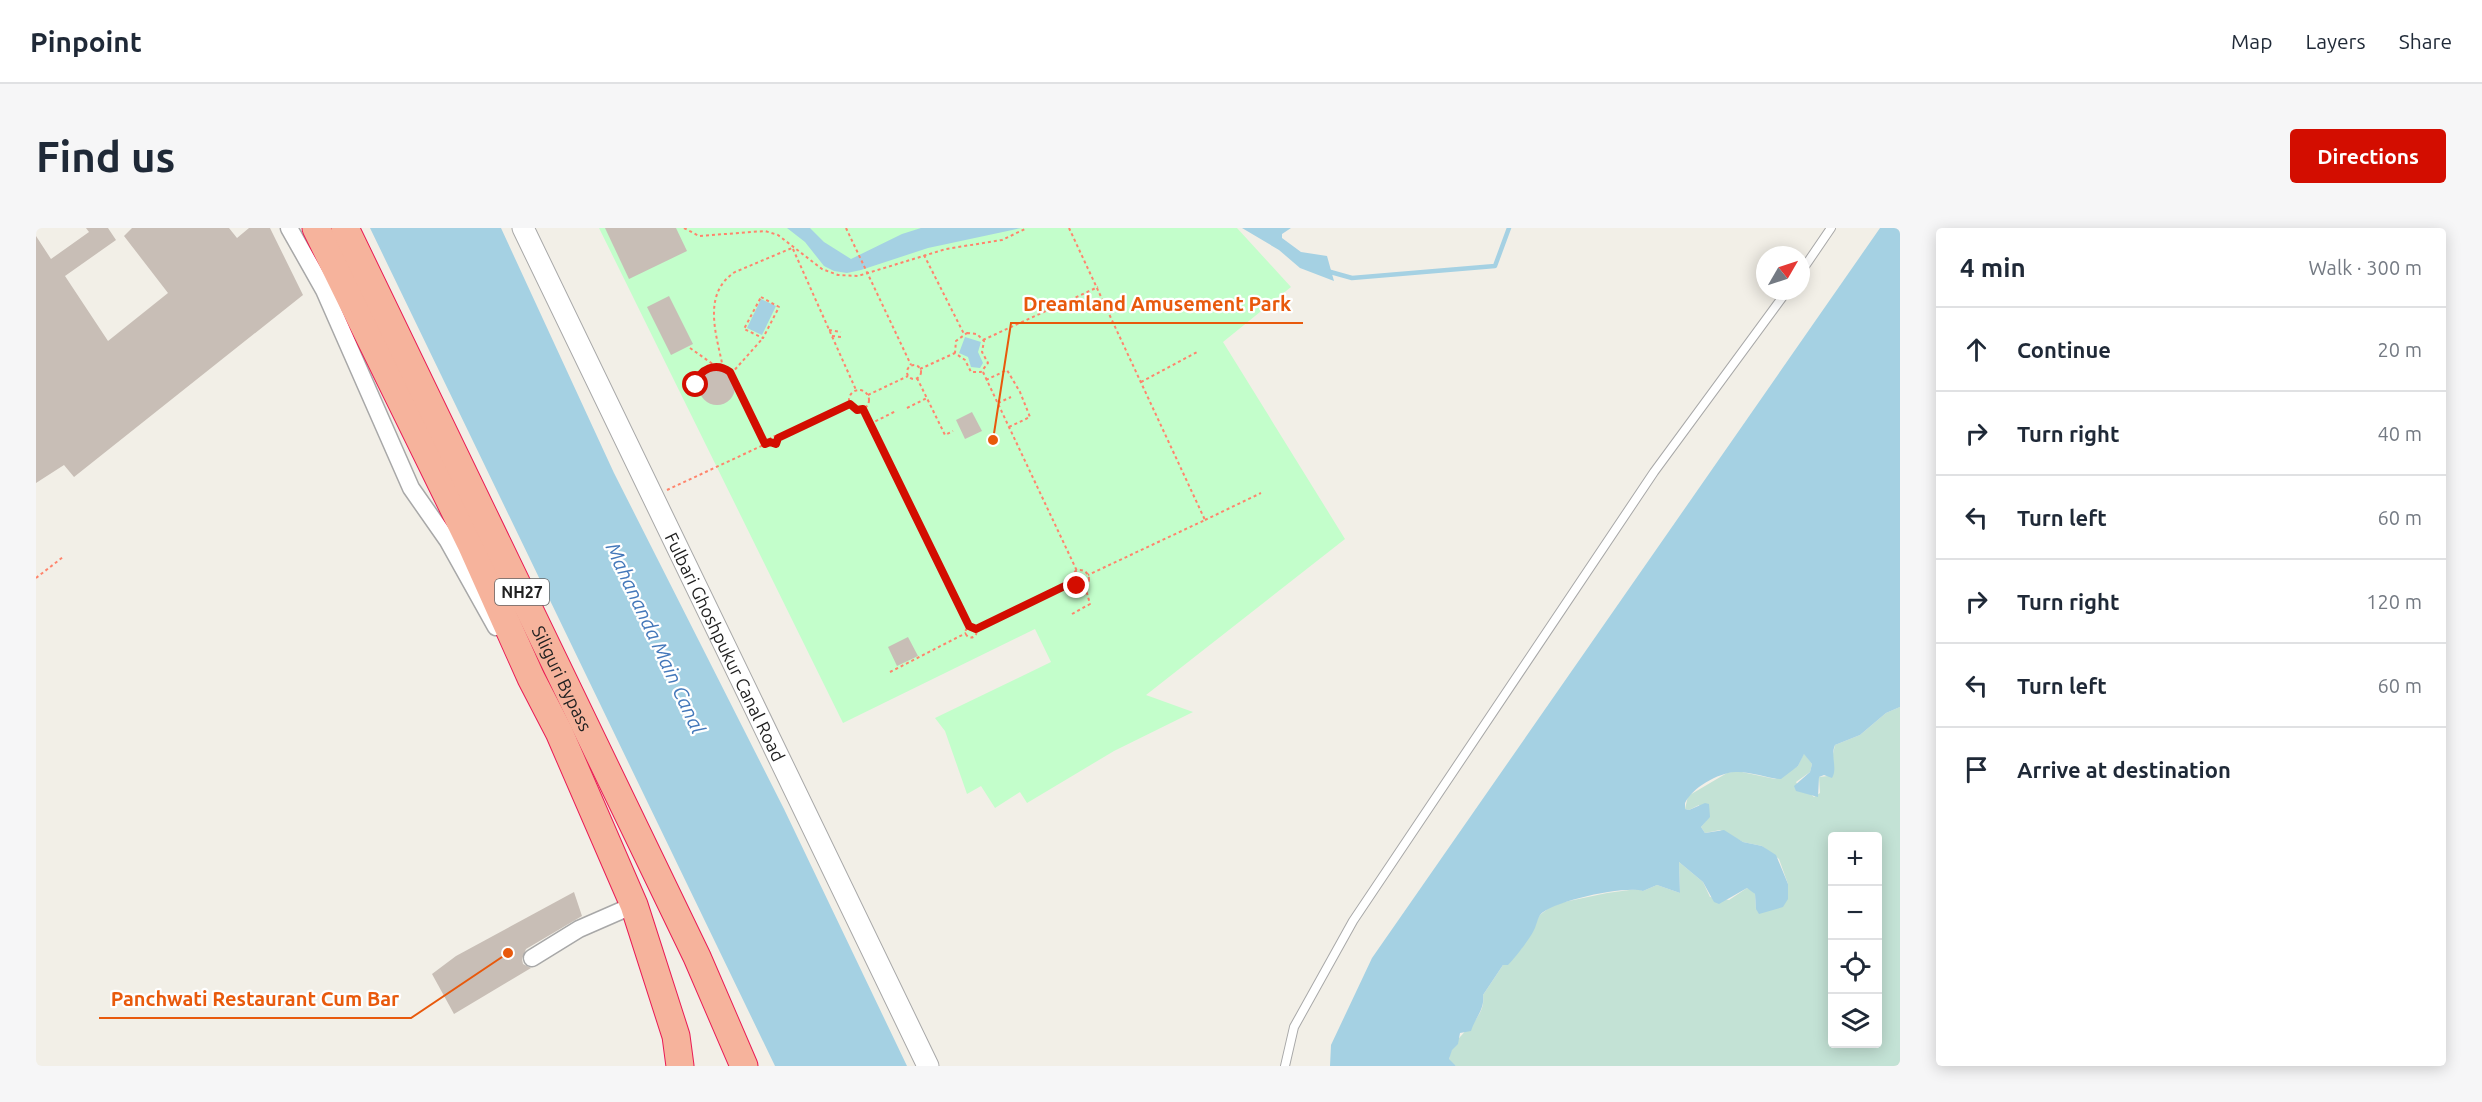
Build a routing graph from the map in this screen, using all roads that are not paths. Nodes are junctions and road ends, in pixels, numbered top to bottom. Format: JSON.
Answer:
{"nodes":[{"id":1,"x":289,"y":228,"type":"edge"},
{"id":2,"x":316,"y":228,"type":"edge"},
{"id":3,"x":345,"y":228,"type":"edge"},
{"id":4,"x":523,"y":228,"type":"edge"},
{"id":5,"x":1831,"y":228,"type":"edge"},
{"id":6,"x":1810,"y":259,"type":"edge"},
{"id":7,"x":1780,"y":300,"type":"edge"},
{"id":8,"x":531,"y":678,"type":"junction"},
{"id":9,"x":634,"y":905,"type":"junction"},
{"id":10,"x":532,"y":958,"type":"dead end"},
{"id":11,"x":680,"y":1066,"type":"edge"},
{"id":12,"x":744,"y":1066,"type":"edge"},
{"id":13,"x":928,"y":1066,"type":"edge"},
{"id":14,"x":1285,"y":1066,"type":"edge"}],
"edges":[{"from":1,"to":8,"type":"street"},
{"from":2,"to":8,"type":"highway","number":"NH27"},
{"from":3,"to":12,"type":"highway","name":"Siliguri Bypass","number":"NH27"},
{"from":4,"to":13,"type":"street","name":"Fulbari Ghoshpukur Canal Road"},
{"from":5,"to":6,"type":"lane"},
{"from":7,"to":14,"type":"lane"},
{"from":8,"to":9,"type":"highway","number":"NH27"},
{"from":9,"to":10,"type":"street"},
{"from":9,"to":11,"type":"highway","number":"NH27"}]}
